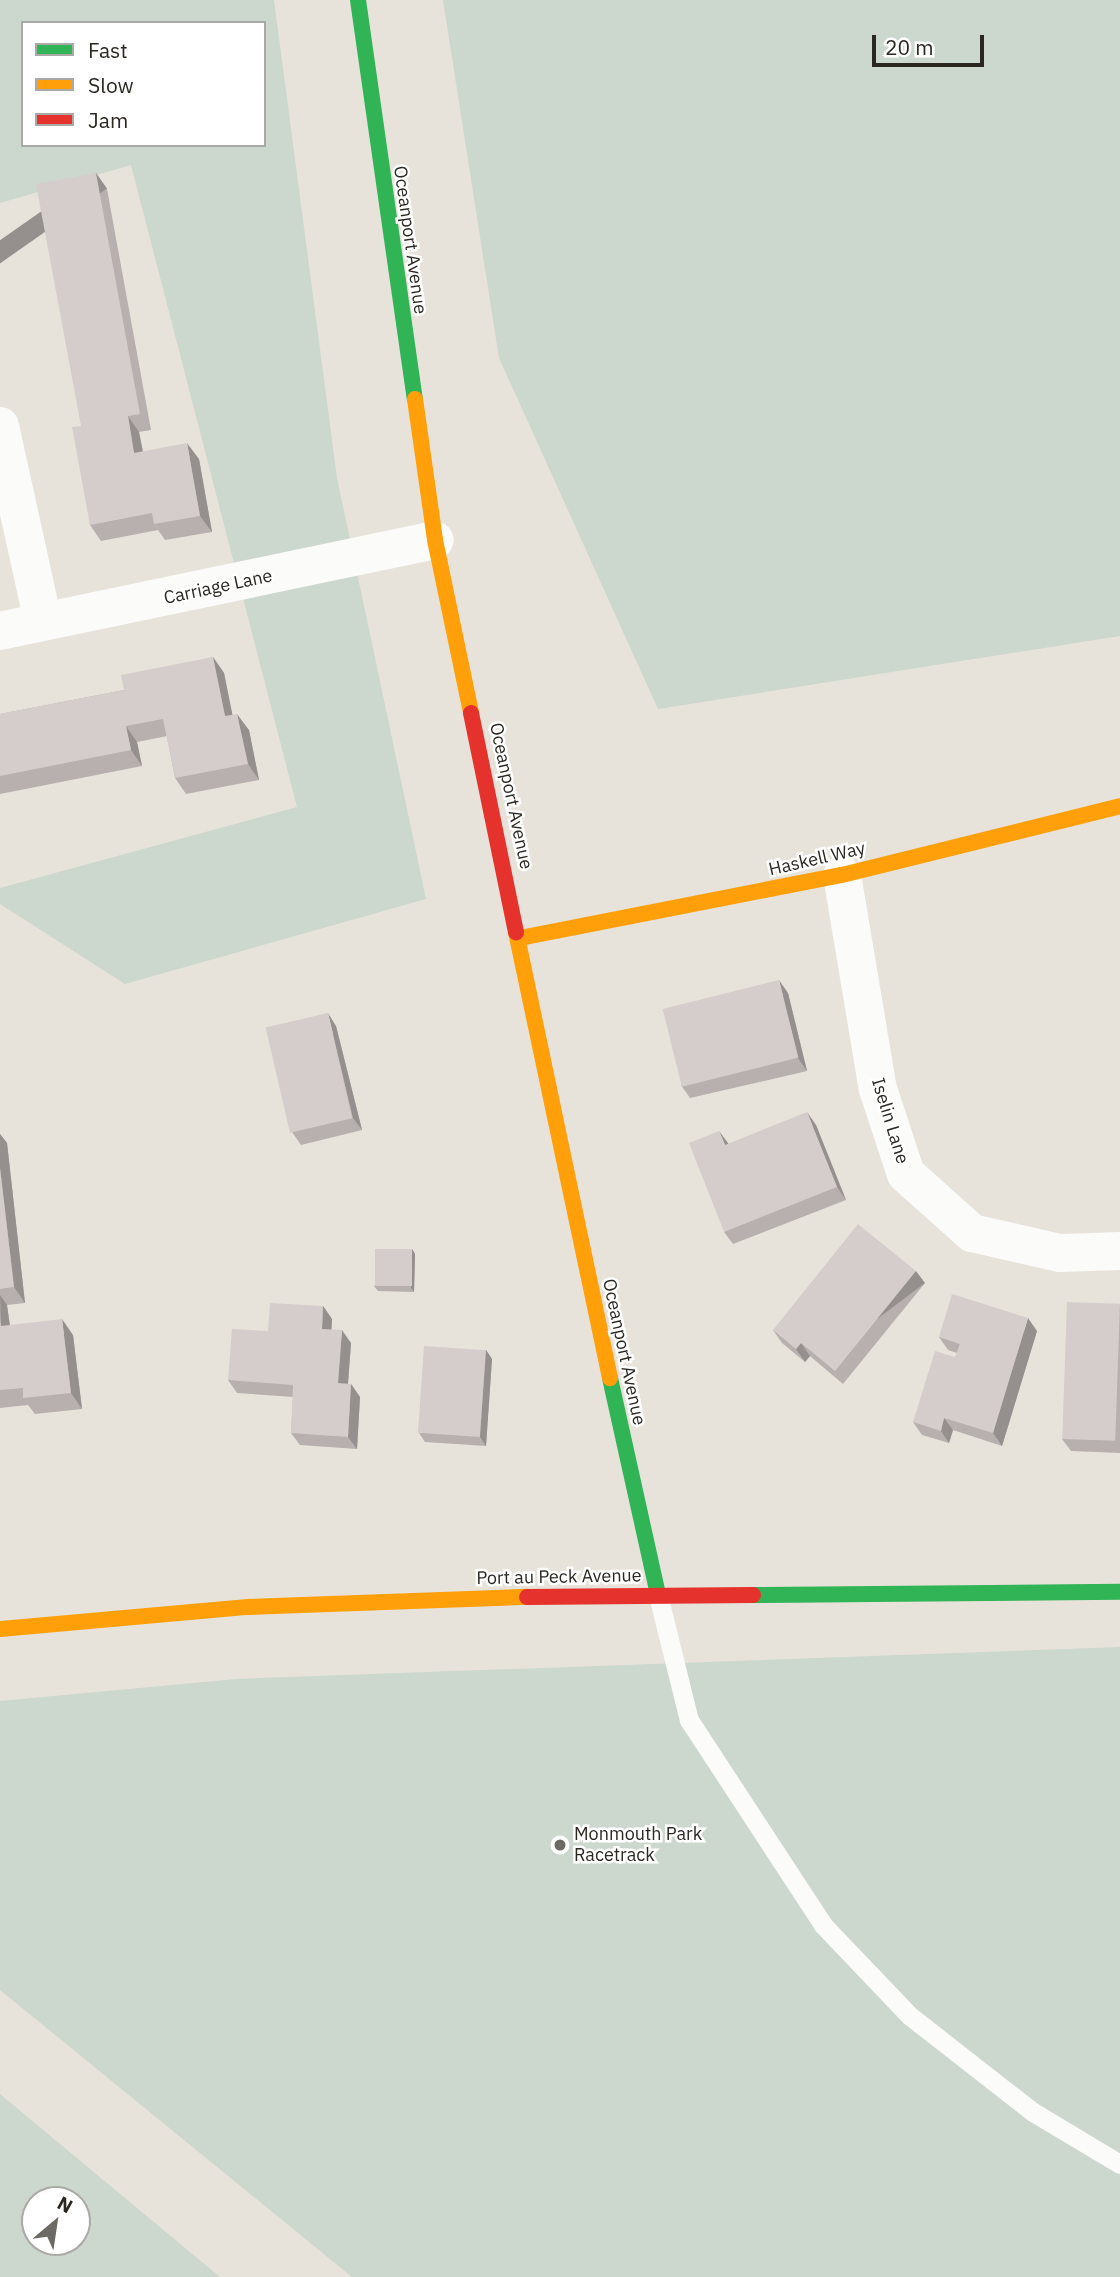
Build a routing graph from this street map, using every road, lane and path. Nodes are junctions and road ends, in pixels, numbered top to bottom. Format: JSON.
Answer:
{"nodes":[{"id":1,"x":358,"y":0,"type":"edge"},
{"id":2,"x":0,"y":426,"type":"edge"},
{"id":3,"x":435,"y":540,"type":"junction"},
{"id":4,"x":43,"y":621,"type":"junction"},
{"id":5,"x":0,"y":631,"type":"edge"},
{"id":6,"x":1120,"y":806,"type":"edge"},
{"id":7,"x":842,"y":875,"type":"junction"},
{"id":8,"x":520,"y":938,"type":"junction"},
{"id":9,"x":1120,"y":1251,"type":"edge"},
{"id":10,"x":1120,"y":1592,"type":"edge"},
{"id":11,"x":658,"y":1595,"type":"junction"},
{"id":12,"x":0,"y":1629,"type":"edge"},
{"id":13,"x":1120,"y":2164,"type":"edge"}],
"edges":[{"from":1,"to":3,"type":"street","name":"Oceanport Avenue"},
{"from":2,"to":4,"type":"street"},
{"from":3,"to":4,"type":"street","name":"Carriage Lane"},
{"from":3,"to":8,"type":"street","name":"Oceanport Avenue"},
{"from":4,"to":5,"type":"street","name":"Carriage Lane"},
{"from":6,"to":7,"type":"street","name":"Haskell Way"},
{"from":7,"to":8,"type":"street","name":"Haskell Way"},
{"from":7,"to":9,"type":"street","name":"Iselin Lane"},
{"from":8,"to":11,"type":"street","name":"Oceanport Avenue"},
{"from":10,"to":11,"type":"street","name":"Port au Peck Avenue"},
{"from":11,"to":12,"type":"street","name":"Port au Peck Avenue"},
{"from":11,"to":13,"type":"lane"}]}
